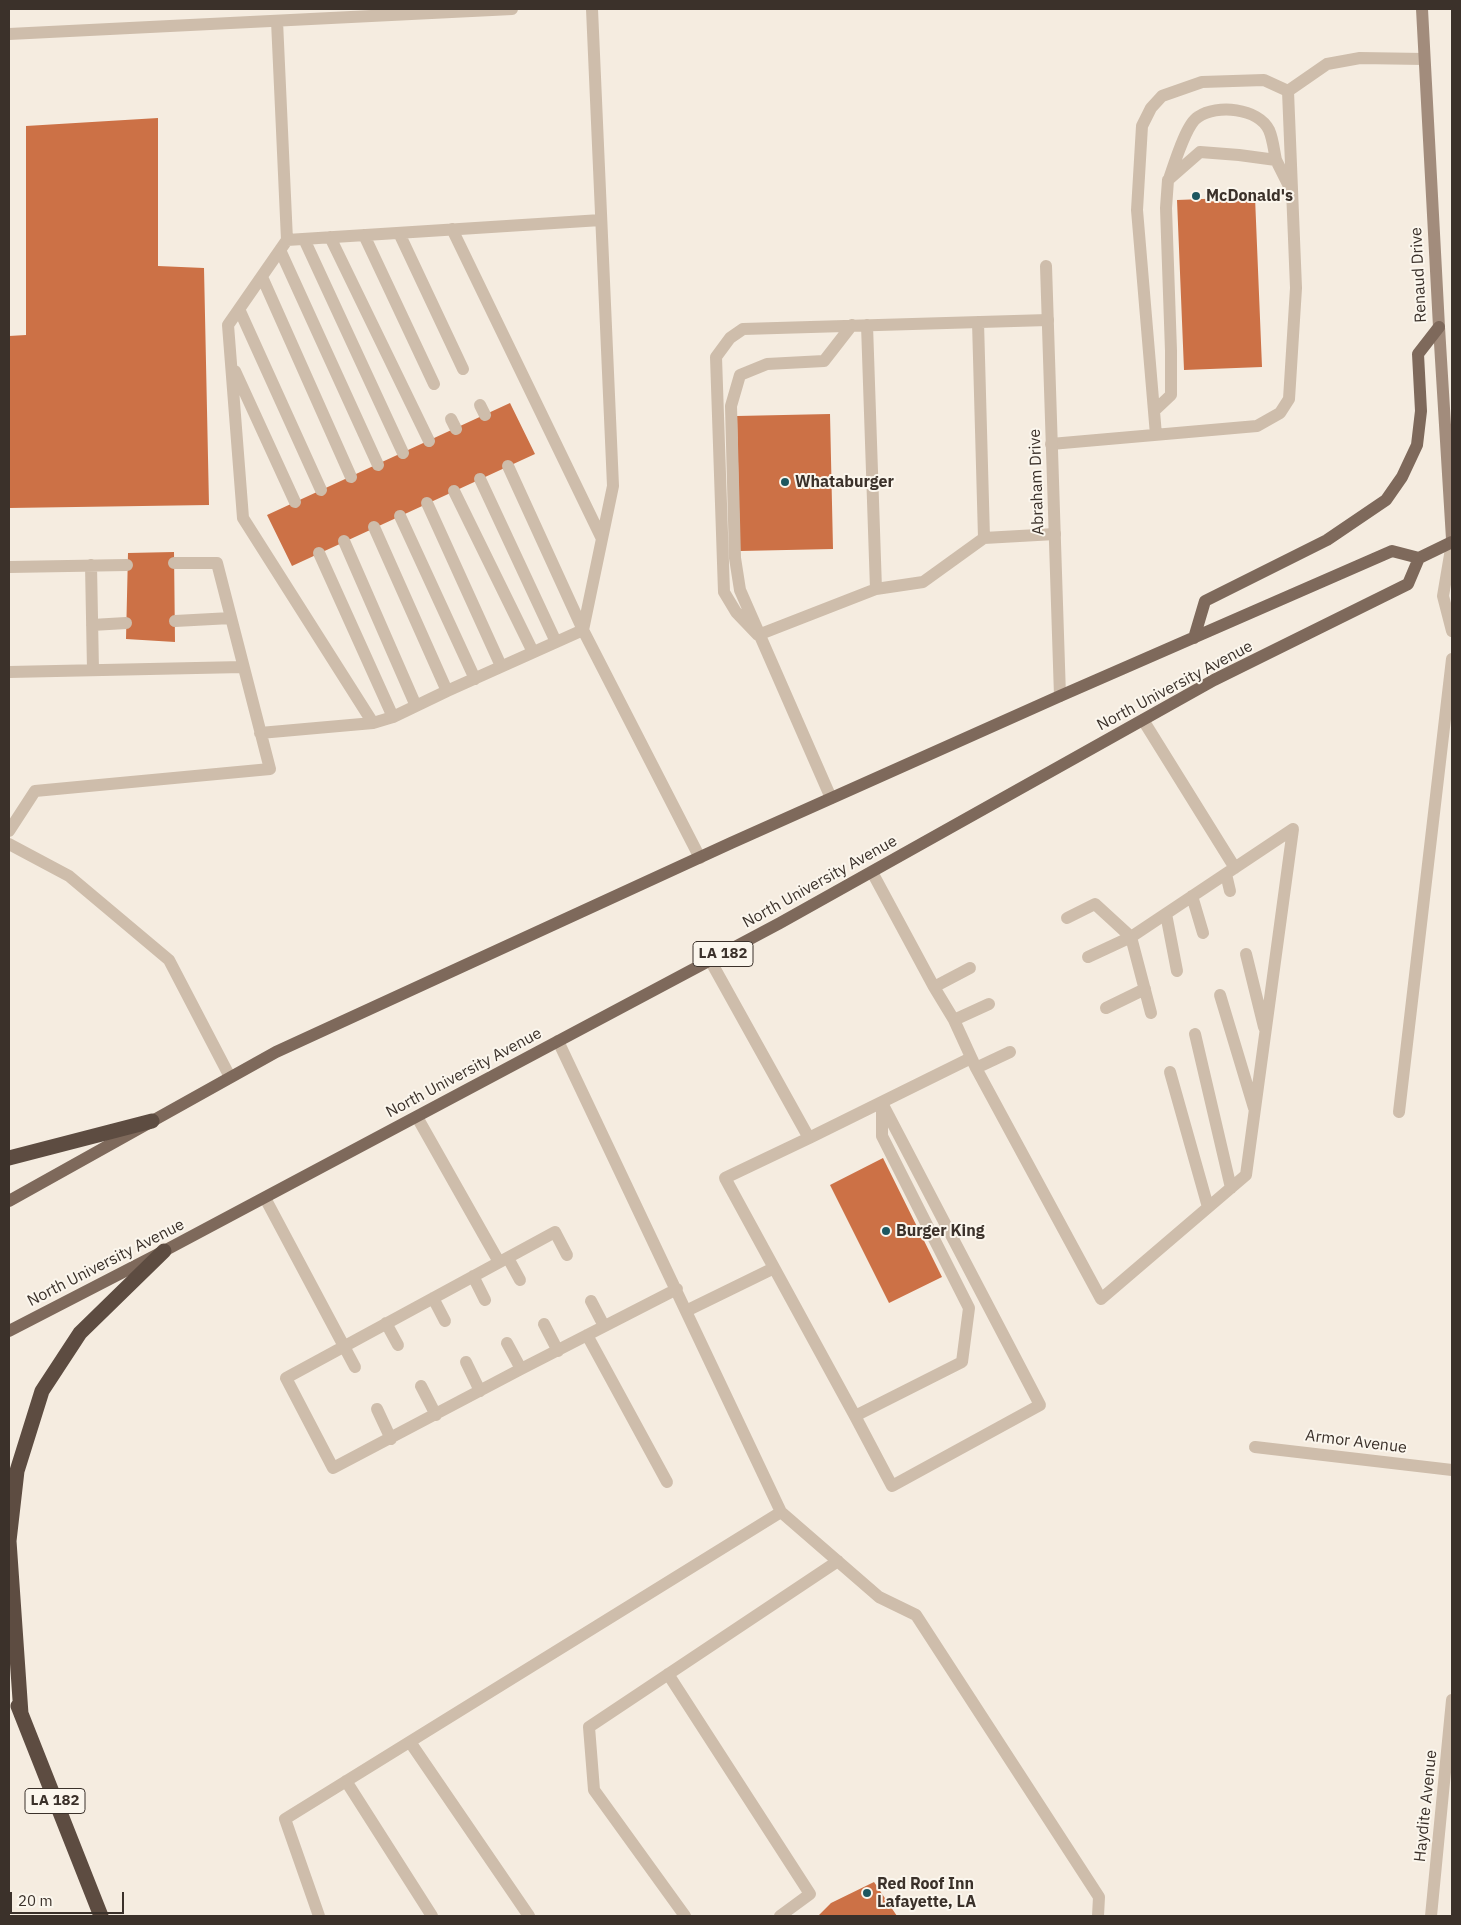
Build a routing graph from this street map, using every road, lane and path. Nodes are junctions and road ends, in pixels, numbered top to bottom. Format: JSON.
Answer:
{"nodes":[{"id":1,"x":485,"y":9,"type":"edge"},
{"id":2,"x":512,"y":9,"type":"edge"},
{"id":3,"x":592,"y":9,"type":"edge"},
{"id":4,"x":1422,"y":9,"type":"edge"},
{"id":5,"x":277,"y":21,"type":"junction"},
{"id":6,"x":9,"y":34,"type":"edge"},
{"id":7,"x":1424,"y":59,"type":"junction"},
{"id":8,"x":1288,"y":90,"type":"junction"},
{"id":9,"x":1276,"y":160,"type":"junction"},
{"id":10,"x":1168,"y":180,"type":"junction"},
{"id":11,"x":1292,"y":193,"type":"junction"},
{"id":12,"x":601,"y":220,"type":"junction"},
{"id":13,"x":452,"y":229,"type":"junction"},
{"id":14,"x":399,"y":233,"type":"junction"},
{"id":15,"x":364,"y":235,"type":"junction"},
{"id":16,"x":330,"y":237,"type":"junction"},
{"id":17,"x":304,"y":239,"type":"junction"},
{"id":18,"x":284,"y":245,"type":"junction"},
{"id":19,"x":1046,"y":266,"type":"dead end"},
{"id":20,"x":262,"y":277,"type":"junction"},
{"id":21,"x":239,"y":309,"type":"junction"},
{"id":22,"x":1048,"y":320,"type":"junction"},
{"id":23,"x":978,"y":322,"type":"junction"},
{"id":24,"x":852,"y":325,"type":"junction"},
{"id":25,"x":867,"y":325,"type":"junction"},
{"id":26,"x":1439,"y":327,"type":"junction"},
{"id":27,"x":231,"y":362,"type":"junction"},
{"id":28,"x":463,"y":369,"type":"dead end"},
{"id":29,"x":434,"y":384,"type":"dead end"},
{"id":30,"x":1154,"y":411,"type":"junction"},
{"id":31,"x":1156,"y":435,"type":"junction"},
{"id":32,"x":430,"y":441,"type":"dead end"},
{"id":33,"x":1052,"y":444,"type":"junction"},
{"id":34,"x":403,"y":453,"type":"dead end"},
{"id":35,"x":378,"y":465,"type":"dead end"},
{"id":36,"x":508,"y":466,"type":"dead end"},
{"id":37,"x":352,"y":476,"type":"dead end"},
{"id":38,"x":480,"y":479,"type":"dead end"},
{"id":39,"x":321,"y":490,"type":"dead end"},
{"id":40,"x":454,"y":491,"type":"dead end"},
{"id":41,"x":295,"y":502,"type":"dead end"},
{"id":42,"x":427,"y":503,"type":"dead end"},
{"id":43,"x":400,"y":516,"type":"dead end"},
{"id":44,"x":374,"y":528,"type":"dead end"},
{"id":45,"x":1055,"y":534,"type":"junction"},
{"id":46,"x":984,"y":538,"type":"junction"},
{"id":47,"x":602,"y":539,"type":"junction"},
{"id":48,"x":344,"y":541,"type":"dead end"},
{"id":49,"x":1452,"y":541,"type":"edge"},
{"id":50,"x":319,"y":553,"type":"dead end"},
{"id":51,"x":1419,"y":558,"type":"junction"},
{"id":52,"x":174,"y":563,"type":"dead end"},
{"id":53,"x":127,"y":565,"type":"dead end"},
{"id":54,"x":91,"y":566,"type":"junction"},
{"id":55,"x":9,"y":567,"type":"edge"},
{"id":56,"x":876,"y":589,"type":"junction"},
{"id":57,"x":231,"y":618,"type":"junction"},
{"id":58,"x":174,"y":621,"type":"dead end"},
{"id":59,"x":126,"y":623,"type":"dead end"},
{"id":60,"x":92,"y":625,"type":"junction"},
{"id":61,"x":583,"y":630,"type":"junction"},
{"id":62,"x":1452,"y":631,"type":"edge"},
{"id":63,"x":758,"y":635,"type":"junction"},
{"id":64,"x":1194,"y":638,"type":"junction"},
{"id":65,"x":556,"y":642,"type":"junction"},
{"id":66,"x":533,"y":652,"type":"junction"},
{"id":67,"x":1452,"y":659,"type":"edge"},
{"id":68,"x":501,"y":666,"type":"junction"},
{"id":69,"x":243,"y":667,"type":"junction"},
{"id":70,"x":93,"y":670,"type":"junction"},
{"id":71,"x":9,"y":672,"type":"edge"},
{"id":72,"x":474,"y":679,"type":"junction"},
{"id":73,"x":447,"y":691,"type":"junction"},
{"id":74,"x":1060,"y":696,"type":"junction"},
{"id":75,"x":416,"y":706,"type":"junction"},
{"id":76,"x":394,"y":717,"type":"junction"},
{"id":77,"x":1143,"y":720,"type":"junction"},
{"id":78,"x":373,"y":723,"type":"junction"},
{"id":79,"x":260,"y":733,"type":"junction"},
{"id":80,"x":831,"y":798,"type":"junction"},
{"id":81,"x":9,"y":831,"type":"edge"},
{"id":82,"x":9,"y":844,"type":"edge"},
{"id":83,"x":700,"y":858,"type":"junction"},
{"id":84,"x":1230,"y":871,"type":"junction"},
{"id":85,"x":872,"y":872,"type":"junction"},
{"id":86,"x":1230,"y":891,"type":"dead end"},
{"id":87,"x":1192,"y":896,"type":"junction"},
{"id":88,"x":1166,"y":914,"type":"junction"},
{"id":89,"x":1067,"y":918,"type":"dead end"},
{"id":90,"x":1203,"y":933,"type":"dead end"},
{"id":91,"x":1132,"y":937,"type":"junction"},
{"id":92,"x":1246,"y":954,"type":"dead end"},
{"id":93,"x":1088,"y":957,"type":"dead end"},
{"id":94,"x":710,"y":960,"type":"junction"},
{"id":95,"x":970,"y":968,"type":"dead end"},
{"id":96,"x":1177,"y":971,"type":"dead end"},
{"id":97,"x":934,"y":987,"type":"junction"},
{"id":98,"x":1145,"y":989,"type":"junction"},
{"id":99,"x":1220,"y":995,"type":"dead end"},
{"id":100,"x":989,"y":1004,"type":"dead end"},
{"id":101,"x":1106,"y":1008,"type":"dead end"},
{"id":102,"x":1151,"y":1013,"type":"dead end"},
{"id":103,"x":954,"y":1020,"type":"junction"},
{"id":104,"x":1195,"y":1034,"type":"dead end"},
{"id":105,"x":1266,"y":1035,"type":"junction"},
{"id":106,"x":558,"y":1041,"type":"junction"},
{"id":107,"x":1010,"y":1052,"type":"dead end"},
{"id":108,"x":974,"y":1063,"type":"junction"},
{"id":109,"x":1170,"y":1072,"type":"dead end"},
{"id":110,"x":230,"y":1077,"type":"junction"},
{"id":111,"x":882,"y":1103,"type":"junction"},
{"id":112,"x":1255,"y":1112,"type":"junction"},
{"id":113,"x":1399,"y":1112,"type":"dead end"},
{"id":114,"x":417,"y":1117,"type":"junction"},
{"id":115,"x":152,"y":1121,"type":"junction"},
{"id":116,"x":809,"y":1138,"type":"junction"},
{"id":117,"x":9,"y":1158,"type":"edge"},
{"id":118,"x":1231,"y":1188,"type":"junction"},
{"id":119,"x":265,"y":1198,"type":"junction"},
{"id":120,"x":9,"y":1201,"type":"edge"},
{"id":121,"x":1208,"y":1207,"type":"junction"},
{"id":122,"x":164,"y":1251,"type":"junction"},
{"id":123,"x":567,"y":1255,"type":"dead end"},
{"id":124,"x":503,"y":1260,"type":"junction"},
{"id":125,"x":774,"y":1268,"type":"junction"},
{"id":126,"x":473,"y":1276,"type":"junction"},
{"id":127,"x":520,"y":1280,"type":"dead end"},
{"id":128,"x":676,"y":1289,"type":"junction"},
{"id":129,"x":433,"y":1298,"type":"junction"},
{"id":130,"x":486,"y":1300,"type":"dead end"},
{"id":131,"x":591,"y":1301,"type":"dead end"},
{"id":132,"x":686,"y":1311,"type":"junction"},
{"id":133,"x":445,"y":1321,"type":"dead end"},
{"id":134,"x":386,"y":1323,"type":"junction"},
{"id":135,"x":544,"y":1324,"type":"dead end"},
{"id":136,"x":604,"y":1326,"type":"junction"},
{"id":137,"x":9,"y":1331,"type":"edge"},
{"id":138,"x":588,"y":1335,"type":"junction"},
{"id":139,"x":507,"y":1344,"type":"dead end"},
{"id":140,"x":398,"y":1345,"type":"dead end"},
{"id":141,"x":344,"y":1346,"type":"junction"},
{"id":142,"x":558,"y":1350,"type":"junction"},
{"id":143,"x":466,"y":1362,"type":"dead end"},
{"id":144,"x":355,"y":1367,"type":"dead end"},
{"id":145,"x":521,"y":1369,"type":"junction"},
{"id":146,"x":421,"y":1386,"type":"dead end"},
{"id":147,"x":480,"y":1391,"type":"junction"},
{"id":148,"x":377,"y":1409,"type":"dead end"},
{"id":149,"x":436,"y":1415,"type":"junction"},
{"id":150,"x":855,"y":1416,"type":"junction"},
{"id":151,"x":391,"y":1439,"type":"junction"},
{"id":152,"x":1255,"y":1447,"type":"dead end"},
{"id":153,"x":1452,"y":1470,"type":"edge"},
{"id":154,"x":667,"y":1482,"type":"dead end"},
{"id":155,"x":781,"y":1512,"type":"junction"},
{"id":156,"x":838,"y":1561,"type":"junction"},
{"id":157,"x":668,"y":1674,"type":"junction"},
{"id":158,"x":9,"y":1686,"type":"edge"},
{"id":159,"x":1452,"y":1700,"type":"edge"},
{"id":160,"x":21,"y":1714,"type":"junction"},
{"id":161,"x":410,"y":1742,"type":"junction"},
{"id":162,"x":346,"y":1781,"type":"junction"},
{"id":163,"x":101,"y":1916,"type":"edge"},
{"id":164,"x":319,"y":1916,"type":"edge"},
{"id":165,"x":432,"y":1916,"type":"edge"},
{"id":166,"x":529,"y":1916,"type":"edge"},
{"id":167,"x":685,"y":1916,"type":"edge"},
{"id":168,"x":780,"y":1916,"type":"edge"},
{"id":169,"x":1098,"y":1916,"type":"edge"},
{"id":170,"x":1431,"y":1916,"type":"edge"}],
"edges":[{"from":1,"to":2,"type":"street"},
{"from":1,"to":5,"type":"street"},
{"from":3,"to":12,"type":"street"},
{"from":4,"to":7,"type":"street","name":"Renaud Drive"},
{"from":5,"to":6,"type":"street"},
{"from":5,"to":18,"type":"street"},
{"from":7,"to":8,"type":"street"},
{"from":7,"to":26,"type":"street","name":"Renaud Drive"},
{"from":8,"to":11,"type":"street"},
{"from":8,"to":30,"type":"street"},
{"from":9,"to":10,"type":"street"},
{"from":9,"to":10,"type":"street"},
{"from":9,"to":11,"type":"street"},
{"from":10,"to":30,"type":"street"},
{"from":11,"to":31,"type":"street"},
{"from":12,"to":13,"type":"street"},
{"from":12,"to":47,"type":"street"},
{"from":13,"to":14,"type":"street"},
{"from":13,"to":47,"type":"street"},
{"from":14,"to":15,"type":"street"},
{"from":14,"to":28,"type":"street"},
{"from":15,"to":16,"type":"street"},
{"from":15,"to":29,"type":"street"},
{"from":16,"to":17,"type":"street"},
{"from":16,"to":32,"type":"street"},
{"from":17,"to":18,"type":"street"},
{"from":17,"to":34,"type":"street"},
{"from":18,"to":20,"type":"street"},
{"from":18,"to":35,"type":"street"},
{"from":19,"to":22,"type":"street","name":"Abraham Drive"},
{"from":20,"to":21,"type":"street"},
{"from":20,"to":37,"type":"street"},
{"from":21,"to":27,"type":"street"},
{"from":21,"to":39,"type":"street"},
{"from":22,"to":23,"type":"street"},
{"from":22,"to":33,"type":"street","name":"Abraham Drive"},
{"from":23,"to":25,"type":"street"},
{"from":23,"to":46,"type":"street"},
{"from":24,"to":25,"type":"street"},
{"from":24,"to":63,"type":"street"},
{"from":24,"to":63,"type":"street"},
{"from":25,"to":56,"type":"street"},
{"from":26,"to":49,"type":"street","name":"Renaud Drive"},
{"from":26,"to":64,"type":"main road"},
{"from":27,"to":41,"type":"street"},
{"from":27,"to":78,"type":"street"},
{"from":30,"to":31,"type":"street"},
{"from":31,"to":33,"type":"street"},
{"from":33,"to":45,"type":"street","name":"Abraham Drive"},
{"from":36,"to":61,"type":"street"},
{"from":38,"to":65,"type":"street"},
{"from":40,"to":66,"type":"street"},
{"from":42,"to":68,"type":"street"},
{"from":43,"to":72,"type":"street"},
{"from":44,"to":73,"type":"street"},
{"from":45,"to":46,"type":"street"},
{"from":45,"to":74,"type":"street","name":"Abraham Drive"},
{"from":46,"to":56,"type":"street"},
{"from":47,"to":61,"type":"street"},
{"from":48,"to":75,"type":"street"},
{"from":49,"to":51,"type":"main road"},
{"from":49,"to":62,"type":"street"},
{"from":50,"to":76,"type":"street"},
{"from":51,"to":64,"type":"main road","name":"North University Avenue"},
{"from":51,"to":77,"type":"main road","name":"North University Avenue","number":"LA 182"},
{"from":52,"to":57,"type":"street"},
{"from":53,"to":54,"type":"street"},
{"from":54,"to":55,"type":"street"},
{"from":54,"to":60,"type":"street"},
{"from":56,"to":63,"type":"street"},
{"from":57,"to":58,"type":"street"},
{"from":57,"to":69,"type":"street"},
{"from":59,"to":60,"type":"street"},
{"from":60,"to":70,"type":"street"},
{"from":61,"to":65,"type":"street"},
{"from":61,"to":83,"type":"street"},
{"from":63,"to":80,"type":"street"},
{"from":64,"to":74,"type":"main road","name":"North University Avenue"},
{"from":65,"to":66,"type":"street"},
{"from":66,"to":68,"type":"street"},
{"from":67,"to":113,"type":"street"},
{"from":68,"to":72,"type":"street"},
{"from":69,"to":70,"type":"street"},
{"from":69,"to":79,"type":"street"},
{"from":70,"to":71,"type":"street"},
{"from":72,"to":73,"type":"street"},
{"from":73,"to":75,"type":"street"},
{"from":74,"to":80,"type":"main road","name":"North University Avenue"},
{"from":75,"to":76,"type":"street"},
{"from":76,"to":78,"type":"street"},
{"from":77,"to":84,"type":"street"},
{"from":77,"to":85,"type":"main road","name":"North University Avenue","number":"LA 182"},
{"from":78,"to":79,"type":"street"},
{"from":79,"to":81,"type":"street"},
{"from":80,"to":83,"type":"main road","name":"North University Avenue"},
{"from":82,"to":110,"type":"street"},
{"from":83,"to":110,"type":"main road","name":"North University Avenue"},
{"from":84,"to":86,"type":"street"},
{"from":84,"to":87,"type":"street"},
{"from":84,"to":105,"type":"street"},
{"from":85,"to":94,"type":"main road","name":"North University Avenue","number":"LA 182"},
{"from":85,"to":97,"type":"street"},
{"from":87,"to":88,"type":"street"},
{"from":87,"to":90,"type":"street"},
{"from":88,"to":91,"type":"street"},
{"from":88,"to":96,"type":"street"},
{"from":89,"to":91,"type":"street"},
{"from":91,"to":93,"type":"street"},
{"from":91,"to":98,"type":"street"},
{"from":92,"to":105,"type":"street"},
{"from":94,"to":106,"type":"main road","name":"North University Avenue","number":"LA 182"},
{"from":94,"to":116,"type":"street"},
{"from":95,"to":97,"type":"street"},
{"from":97,"to":103,"type":"street"},
{"from":98,"to":101,"type":"street"},
{"from":98,"to":102,"type":"street"},
{"from":99,"to":112,"type":"street"},
{"from":100,"to":103,"type":"street"},
{"from":103,"to":108,"type":"street"},
{"from":104,"to":118,"type":"street"},
{"from":105,"to":112,"type":"street"},
{"from":106,"to":114,"type":"main road","name":"North University Avenue","number":"LA 182"},
{"from":106,"to":128,"type":"street"},
{"from":107,"to":108,"type":"street"},
{"from":108,"to":111,"type":"street"},
{"from":108,"to":121,"type":"street"},
{"from":109,"to":121,"type":"street"},
{"from":110,"to":115,"type":"main road","name":"North University Avenue"},
{"from":111,"to":116,"type":"street"},
{"from":111,"to":150,"type":"street"},
{"from":111,"to":150,"type":"street"},
{"from":112,"to":118,"type":"street"},
{"from":114,"to":119,"type":"main road","name":"North University Avenue","number":"LA 182"},
{"from":114,"to":124,"type":"street"},
{"from":115,"to":117,"type":"highway"},
{"from":115,"to":120,"type":"main road","name":"North University Avenue"},
{"from":116,"to":125,"type":"street"},
{"from":118,"to":121,"type":"street"},
{"from":119,"to":122,"type":"main road","name":"North University Avenue","number":"LA 182"},
{"from":119,"to":141,"type":"street"},
{"from":122,"to":137,"type":"main road","name":"North University Avenue","number":"LA 182"},
{"from":122,"to":160,"type":"highway"},
{"from":123,"to":124,"type":"street"},
{"from":124,"to":126,"type":"street"},
{"from":124,"to":127,"type":"street"},
{"from":125,"to":132,"type":"street"},
{"from":125,"to":150,"type":"street"},
{"from":126,"to":129,"type":"street"},
{"from":126,"to":130,"type":"street"},
{"from":128,"to":132,"type":"street"},
{"from":128,"to":136,"type":"street"},
{"from":129,"to":133,"type":"street"},
{"from":129,"to":134,"type":"street"},
{"from":131,"to":136,"type":"street"},
{"from":132,"to":155,"type":"street"},
{"from":134,"to":140,"type":"street"},
{"from":134,"to":141,"type":"street"},
{"from":135,"to":142,"type":"street"},
{"from":136,"to":138,"type":"street"},
{"from":138,"to":142,"type":"street"},
{"from":138,"to":154,"type":"street"},
{"from":139,"to":145,"type":"street"},
{"from":141,"to":144,"type":"street"},
{"from":141,"to":151,"type":"street"},
{"from":142,"to":145,"type":"street"},
{"from":143,"to":147,"type":"street"},
{"from":145,"to":147,"type":"street"},
{"from":146,"to":149,"type":"street"},
{"from":147,"to":149,"type":"street"},
{"from":148,"to":151,"type":"street"},
{"from":149,"to":151,"type":"street"},
{"from":152,"to":153,"type":"street","name":"Armor Avenue"},
{"from":155,"to":156,"type":"street"},
{"from":155,"to":161,"type":"street"},
{"from":156,"to":157,"type":"street"},
{"from":156,"to":169,"type":"street"},
{"from":157,"to":167,"type":"street"},
{"from":157,"to":168,"type":"street"},
{"from":158,"to":160,"type":"highway","number":"LA 182"},
{"from":159,"to":170,"type":"street","name":"Haydite Avenue"},
{"from":160,"to":163,"type":"highway","number":"LA 182"},
{"from":161,"to":162,"type":"street"},
{"from":161,"to":166,"type":"street"},
{"from":162,"to":164,"type":"street"},
{"from":162,"to":165,"type":"street"}]}
